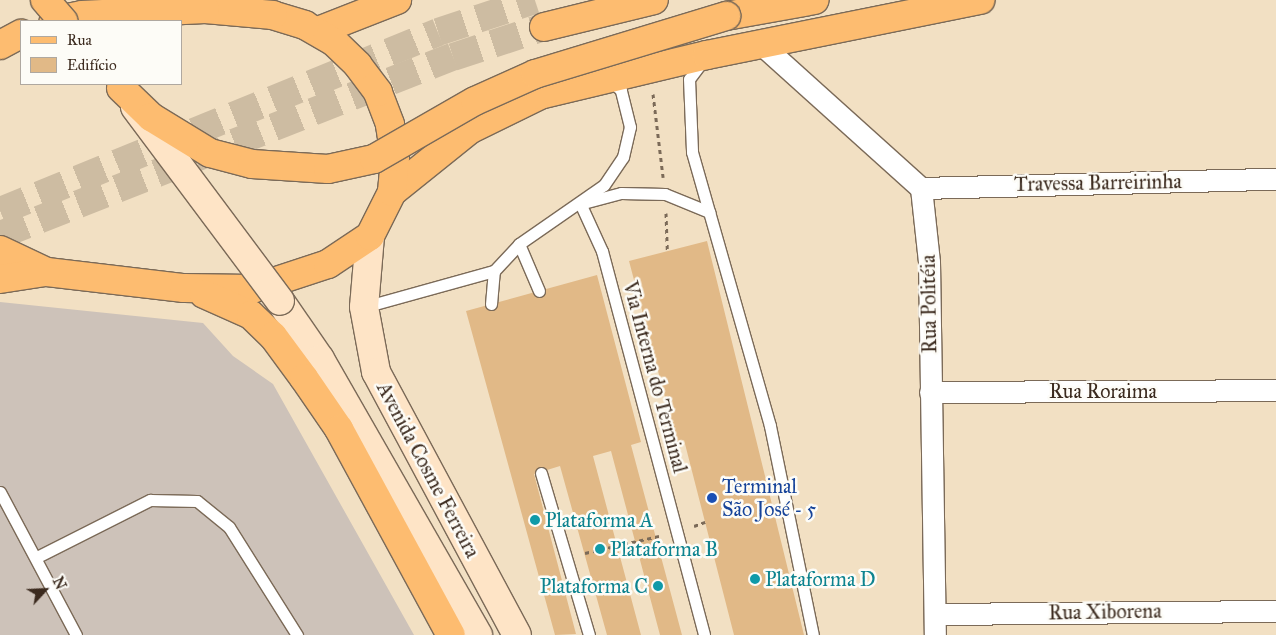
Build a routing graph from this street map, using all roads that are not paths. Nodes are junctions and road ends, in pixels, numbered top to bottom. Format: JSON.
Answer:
{"nodes":[{"id":1,"x":45,"y":0,"type":"edge"},
{"id":2,"x":292,"y":0,"type":"edge"},
{"id":3,"x":397,"y":0,"type":"edge"},
{"id":4,"x":654,"y":0,"type":"edge"},
{"id":5,"x":815,"y":0,"type":"edge"},
{"id":6,"x":981,"y":0,"type":"edge"},
{"id":7,"x":205,"y":6,"type":"edge"},
{"id":8,"x":59,"y":20,"type":"edge"},
{"id":9,"x":62,"y":20,"type":"edge"},
{"id":10,"x":544,"y":27,"type":"tunnel mouth"},
{"id":11,"x":318,"y":32,"type":"junction"},
{"id":12,"x":20,"y":35,"type":"edge"},
{"id":13,"x":0,"y":45,"type":"edge"},
{"id":14,"x":762,"y":46,"type":"junction"},
{"id":15,"x":707,"y":55,"type":"junction"},
{"id":16,"x":606,"y":79,"type":"junction"},
{"id":17,"x":119,"y":86,"type":"edge"},
{"id":18,"x":1276,"y":180,"type":"edge"},
{"id":19,"x":921,"y":188,"type":"junction"},
{"id":20,"x":392,"y":192,"type":"junction"},
{"id":21,"x":580,"y":203,"type":"junction"},
{"id":22,"x":709,"y":212,"type":"junction"},
{"id":23,"x":370,"y":236,"type":"junction"},
{"id":24,"x":519,"y":244,"type":"junction"},
{"id":25,"x":0,"y":250,"type":"edge"},
{"id":26,"x":494,"y":270,"type":"junction"},
{"id":27,"x":47,"y":272,"type":"junction"},
{"id":28,"x":0,"y":279,"type":"edge"},
{"id":29,"x":184,"y":288,"type":"junction"},
{"id":30,"x":539,"y":291,"type":"dead end"},
{"id":31,"x":491,"y":304,"type":"dead end"},
{"id":32,"x":364,"y":307,"type":"junction"},
{"id":33,"x":1276,"y":390,"type":"edge"},
{"id":34,"x":930,"y":392,"type":"junction"},
{"id":35,"x":541,"y":472,"type":"dead end"},
{"id":36,"x":0,"y":492,"type":"edge"},
{"id":37,"x":37,"y":558,"type":"junction"},
{"id":38,"x":1276,"y":610,"type":"edge"},
{"id":39,"x":935,"y":625,"type":"edge"},
{"id":40,"x":76,"y":635,"type":"edge"},
{"id":41,"x":297,"y":635,"type":"edge"},
{"id":42,"x":451,"y":635,"type":"edge"},
{"id":43,"x":478,"y":635,"type":"edge"},
{"id":44,"x":517,"y":635,"type":"edge"},
{"id":45,"x":589,"y":635,"type":"edge"},
{"id":46,"x":704,"y":635,"type":"edge"},
{"id":47,"x":813,"y":635,"type":"edge"}],
"edges":[{"from":1,"to":9,"type":"main road","bridge":true},
{"from":2,"to":7,"type":"main road"},
{"from":3,"to":11,"type":"main road"},
{"from":4,"to":10,"type":"main road"},
{"from":5,"to":17,"type":"main road","bridge":true},
{"from":6,"to":14,"type":"main road"},
{"from":7,"to":8,"type":"main road"},
{"from":7,"to":11,"type":"main road"},
{"from":11,"to":20,"type":"main road"},
{"from":12,"to":13,"type":"main road"},
{"from":14,"to":15,"type":"main road"},
{"from":14,"to":19,"type":"street"},
{"from":15,"to":16,"type":"main road"},
{"from":15,"to":22,"type":"lane"},
{"from":16,"to":20,"type":"main road"},
{"from":16,"to":21,"type":"lane"},
{"from":17,"to":43,"type":"main road","bridge":true},
{"from":18,"to":19,"type":"street","name":"Travessa Barreirinha"},
{"from":19,"to":34,"type":"street","name":"Rua Politéia"},
{"from":20,"to":23,"type":"main road"},
{"from":21,"to":22,"type":"lane"},
{"from":21,"to":24,"type":"lane"},
{"from":21,"to":46,"type":"lane","name":"Via Interna do Terminal"},
{"from":22,"to":47,"type":"lane"},
{"from":23,"to":29,"type":"main road"},
{"from":23,"to":32,"type":"main road","name":"Avenida Cosme Ferreira"},
{"from":24,"to":26,"type":"lane"},
{"from":24,"to":30,"type":"lane"},
{"from":25,"to":27,"type":"main road"},
{"from":26,"to":31,"type":"lane"},
{"from":26,"to":32,"type":"lane"},
{"from":27,"to":28,"type":"main road"},
{"from":27,"to":29,"type":"main road"},
{"from":29,"to":42,"type":"main road"},
{"from":32,"to":44,"type":"main road","name":"Avenida Cosme Ferreira"},
{"from":33,"to":34,"type":"street","name":"Rua Roraima"},
{"from":34,"to":39,"type":"street","name":"Rua Politéia"},
{"from":35,"to":45,"type":"lane"},
{"from":36,"to":37,"type":"lane"},
{"from":37,"to":40,"type":"lane"},
{"from":37,"to":41,"type":"lane"},
{"from":38,"to":39,"type":"street","name":"Rua Xiborena"}]}
